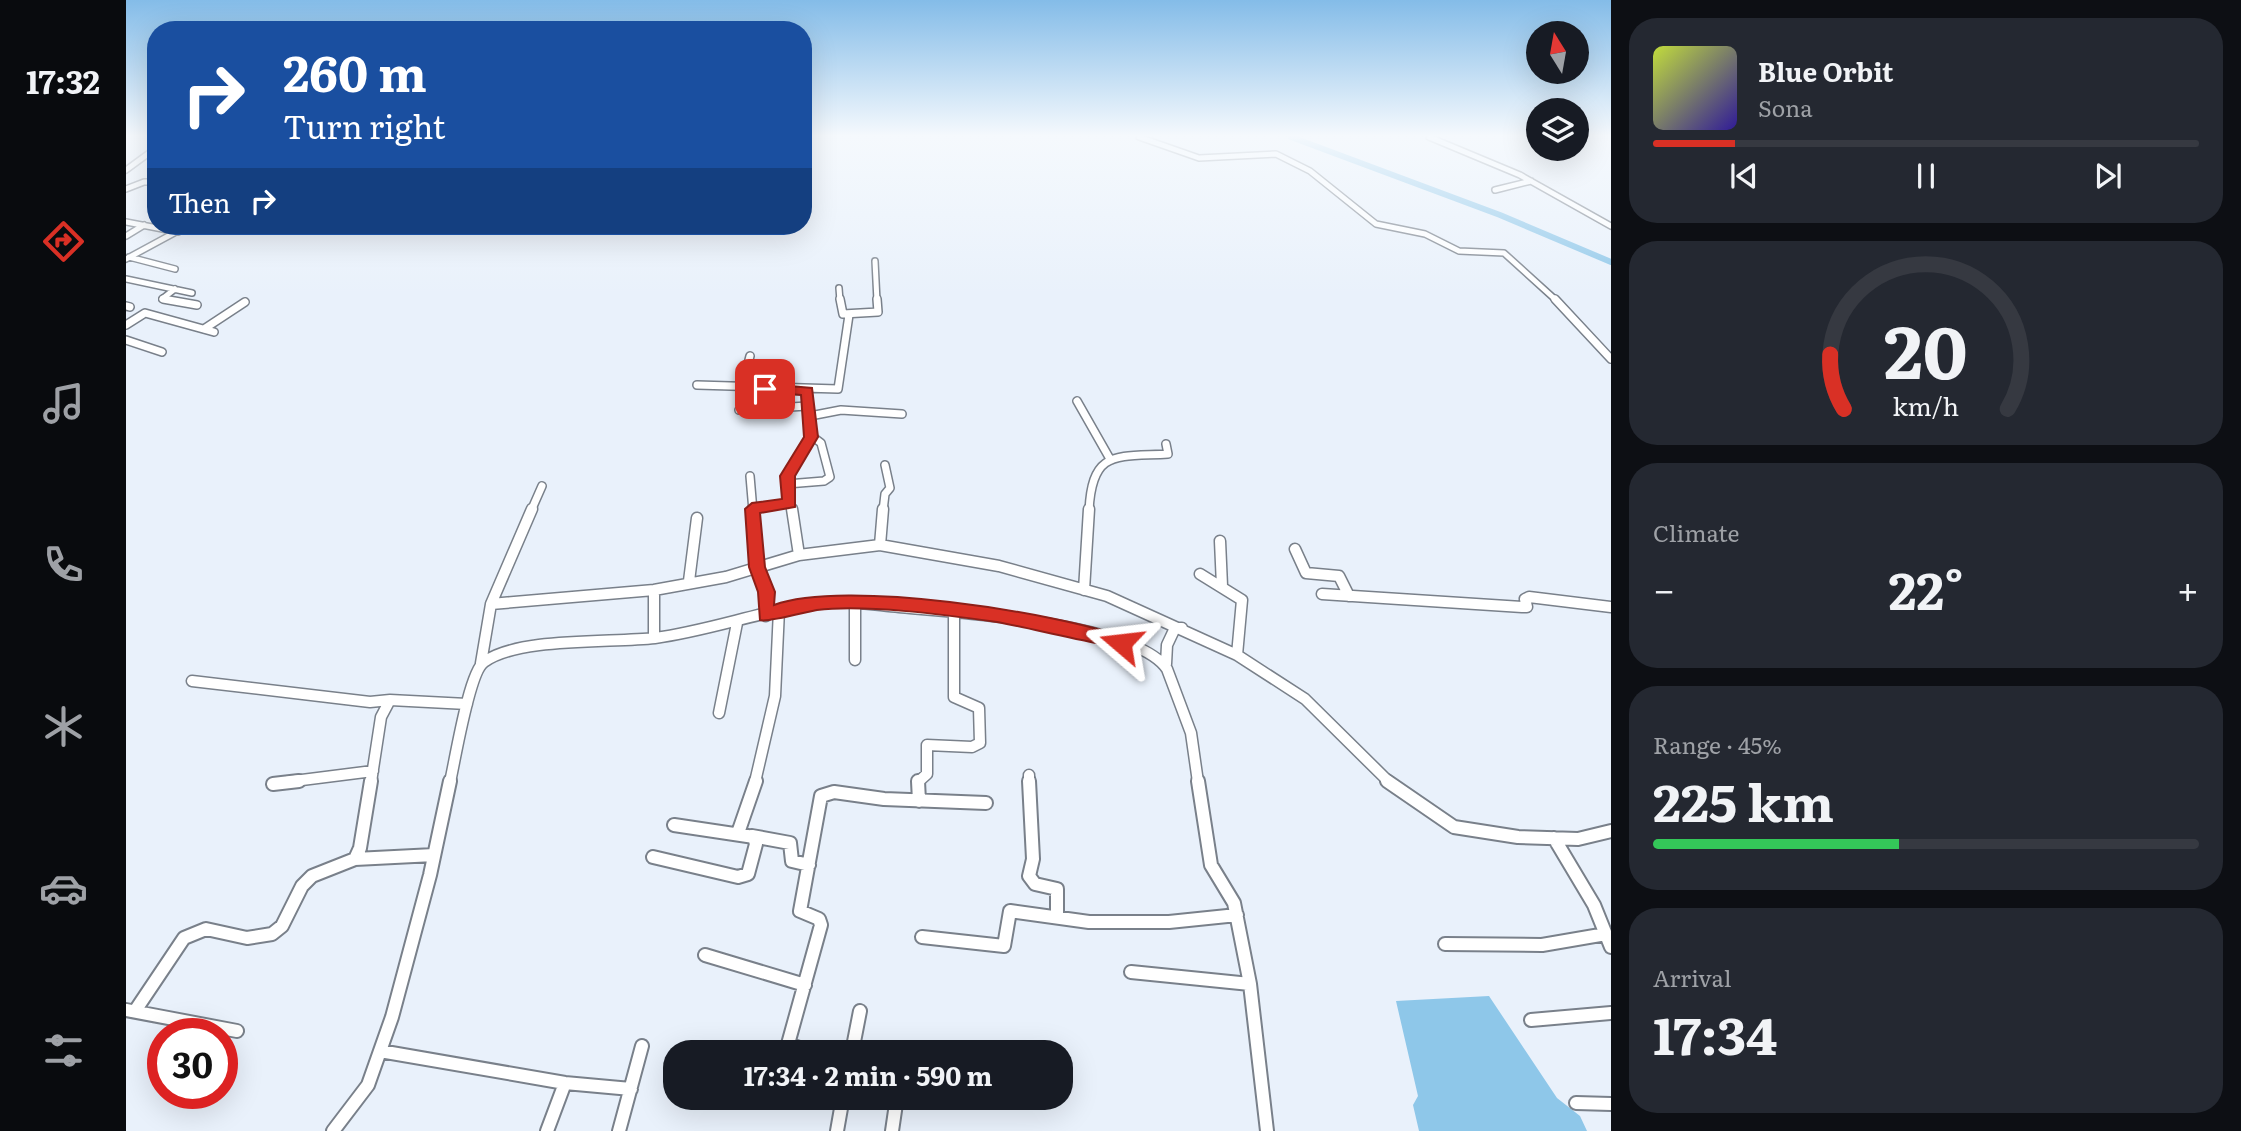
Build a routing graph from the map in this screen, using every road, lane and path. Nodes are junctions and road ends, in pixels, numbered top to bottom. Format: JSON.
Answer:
{"nodes":[{"id":1,"x":1334,"y":190,"type":"edge"},
{"id":2,"x":1547,"y":190,"type":"edge"},
{"id":3,"x":126,"y":222,"type":"edge"},
{"id":4,"x":145,"y":225,"type":"joint"},
{"id":5,"x":1611,"y":226,"type":"edge"},
{"id":6,"x":172,"y":235,"type":"edge"},
{"id":7,"x":126,"y":236,"type":"edge"},
{"id":8,"x":128,"y":258,"type":"edge"},
{"id":9,"x":875,"y":261,"type":"dead end"},
{"id":10,"x":175,"y":270,"type":"dead end"},
{"id":11,"x":126,"y":279,"type":"edge"},
{"id":12,"x":839,"y":288,"type":"dead end"},
{"id":13,"x":175,"y":289,"type":"junction"},
{"id":14,"x":192,"y":293,"type":"dead end"},
{"id":15,"x":245,"y":302,"type":"dead end"},
{"id":16,"x":197,"y":305,"type":"dead end"},
{"id":17,"x":849,"y":315,"type":"junction"},
{"id":18,"x":128,"y":322,"type":"edge"},
{"id":19,"x":204,"y":329,"type":"junction"},
{"id":20,"x":214,"y":332,"type":"dead end"},
{"id":21,"x":126,"y":340,"type":"edge"},
{"id":22,"x":162,"y":352,"type":"dead end"},
{"id":23,"x":750,"y":356,"type":"dead end"},
{"id":24,"x":1611,"y":359,"type":"edge"},
{"id":25,"x":697,"y":385,"type":"dead end"},
{"id":26,"x":742,"y":387,"type":"junction"},
{"id":27,"x":808,"y":391,"type":"junction"},
{"id":28,"x":1077,"y":401,"type":"dead end"},
{"id":29,"x":807,"y":406,"type":"junction"},
{"id":30,"x":739,"y":410,"type":"dead end"},
{"id":31,"x":902,"y":414,"type":"dead end"},
{"id":32,"x":810,"y":416,"type":"junction"},
{"id":33,"x":811,"y":437,"type":"junction"},
{"id":34,"x":1166,"y":444,"type":"dead end"},
{"id":35,"x":1110,"y":459,"type":"junction"},
{"id":36,"x":885,"y":464,"type":"dead end"},
{"id":37,"x":750,"y":476,"type":"dead end"},
{"id":38,"x":787,"y":484,"type":"junction"},
{"id":39,"x":542,"y":486,"type":"dead end"},
{"id":40,"x":790,"y":503,"type":"junction"},
{"id":41,"x":752,"y":509,"type":"junction"},
{"id":42,"x":698,"y":518,"type":"dead end"},
{"id":43,"x":1220,"y":541,"type":"dead end"},
{"id":44,"x":880,"y":545,"type":"junction"},
{"id":45,"x":1295,"y":549,"type":"dead end"},
{"id":46,"x":799,"y":555,"type":"junction"},
{"id":47,"x":757,"y":567,"type":"junction"},
{"id":48,"x":1200,"y":574,"type":"dead end"},
{"id":49,"x":689,"y":581,"type":"junction"},
{"id":50,"x":1222,"y":586,"type":"junction"},
{"id":51,"x":654,"y":590,"type":"junction"},
{"id":52,"x":1084,"y":590,"type":"junction"},
{"id":53,"x":1322,"y":594,"type":"dead end"},
{"id":54,"x":1349,"y":596,"type":"junction"},
{"id":55,"x":855,"y":603,"type":"junction"},
{"id":56,"x":491,"y":604,"type":"junction"},
{"id":57,"x":1611,"y":607,"type":"edge"},
{"id":58,"x":779,"y":610,"type":"junction"},
{"id":59,"x":954,"y":613,"type":"junction"},
{"id":60,"x":766,"y":615,"type":"junction"},
{"id":61,"x":737,"y":622,"type":"junction"},
{"id":62,"x":1183,"y":628,"type":"junction"},
{"id":63,"x":654,"y":638,"type":"junction"},
{"id":64,"x":1237,"y":655,"type":"junction"},
{"id":65,"x":855,"y":660,"type":"dead end"},
{"id":66,"x":481,"y":663,"type":"junction"},
{"id":67,"x":1167,"y":669,"type":"junction"},
{"id":68,"x":192,"y":681,"type":"dead end"},
{"id":69,"x":390,"y":700,"type":"junction"},
{"id":70,"x":467,"y":704,"type":"junction"},
{"id":71,"x":719,"y":713,"type":"dead end"},
{"id":72,"x":373,"y":771,"type":"junction"},
{"id":73,"x":1029,"y":775,"type":"dead end"},
{"id":74,"x":273,"y":784,"type":"dead end"},
{"id":75,"x":919,"y":800,"type":"junction"},
{"id":76,"x":986,"y":803,"type":"dead end"},
{"id":77,"x":674,"y":825,"type":"dead end"},
{"id":78,"x":1611,"y":831,"type":"edge"},
{"id":79,"x":738,"y":833,"type":"junction"},
{"id":80,"x":752,"y":836,"type":"junction"},
{"id":81,"x":1554,"y":838,"type":"junction"},
{"id":82,"x":434,"y":855,"type":"junction"},
{"id":83,"x":653,"y":857,"type":"dead end"},
{"id":84,"x":355,"y":859,"type":"junction"},
{"id":85,"x":809,"y":865,"type":"junction"},
{"id":86,"x":1237,"y":915,"type":"junction"},
{"id":87,"x":1057,"y":917,"type":"junction"},
{"id":88,"x":1606,"y":934,"type":"junction"},
{"id":89,"x":922,"y":937,"type":"dead end"},
{"id":90,"x":1445,"y":944,"type":"dead end"},
{"id":91,"x":1611,"y":947,"type":"edge"},
{"id":92,"x":705,"y":955,"type":"dead end"},
{"id":93,"x":1131,"y":972,"type":"dead end"},
{"id":94,"x":1250,"y":984,"type":"junction"},
{"id":95,"x":805,"y":985,"type":"junction"},
{"id":96,"x":130,"y":1010,"type":"edge"},
{"id":97,"x":860,"y":1012,"type":"dead end"},
{"id":98,"x":1611,"y":1013,"type":"edge"},
{"id":99,"x":171,"y":1018,"type":"edge"},
{"id":100,"x":1531,"y":1020,"type":"dead end"},
{"id":101,"x":790,"y":1040,"type":"edge"},
{"id":102,"x":854,"y":1040,"type":"edge"},
{"id":103,"x":642,"y":1046,"type":"dead end"},
{"id":104,"x":380,"y":1051,"type":"junction"},
{"id":105,"x":565,"y":1083,"type":"junction"},
{"id":106,"x":631,"y":1089,"type":"junction"},
{"id":107,"x":1576,"y":1103,"type":"dead end"},
{"id":108,"x":1611,"y":1104,"type":"edge"},
{"id":109,"x":841,"y":1110,"type":"edge"},
{"id":110,"x":895,"y":1110,"type":"edge"},
{"id":111,"x":333,"y":1131,"type":"edge"},
{"id":112,"x":547,"y":1131,"type":"edge"},
{"id":113,"x":619,"y":1131,"type":"edge"},
{"id":114,"x":837,"y":1131,"type":"edge"},
{"id":115,"x":892,"y":1131,"type":"edge"},
{"id":116,"x":1267,"y":1131,"type":"edge"}],
"edges":[{"from":1,"to":24,"type":"street"},
{"from":2,"to":5,"type":"street"},
{"from":3,"to":4,"type":"street"},
{"from":4,"to":7,"type":"street"},
{"from":6,"to":8,"type":"street"},
{"from":8,"to":10,"type":"street"},
{"from":9,"to":17,"type":"street"},
{"from":11,"to":13,"type":"street"},
{"from":12,"to":17,"type":"street"},
{"from":13,"to":14,"type":"street"},
{"from":13,"to":16,"type":"street"},
{"from":15,"to":19,"type":"street"},
{"from":17,"to":27,"type":"street"},
{"from":18,"to":19,"type":"street"},
{"from":19,"to":20,"type":"street"},
{"from":21,"to":22,"type":"street"},
{"from":23,"to":26,"type":"street"},
{"from":25,"to":26,"type":"street"},
{"from":26,"to":27,"type":"street"},
{"from":27,"to":29,"type":"street"},
{"from":28,"to":35,"type":"street"},
{"from":29,"to":30,"type":"street"},
{"from":29,"to":32,"type":"street"},
{"from":31,"to":32,"type":"street"},
{"from":32,"to":33,"type":"street"},
{"from":33,"to":38,"type":"street"},
{"from":33,"to":38,"type":"street"},
{"from":34,"to":35,"type":"street"},
{"from":35,"to":52,"type":"street"},
{"from":36,"to":44,"type":"street"},
{"from":37,"to":41,"type":"street"},
{"from":38,"to":40,"type":"street"},
{"from":39,"to":56,"type":"street"},
{"from":40,"to":41,"type":"street"},
{"from":40,"to":46,"type":"street"},
{"from":41,"to":47,"type":"street"},
{"from":42,"to":49,"type":"street"},
{"from":43,"to":50,"type":"street"},
{"from":44,"to":46,"type":"street"},
{"from":44,"to":52,"type":"street"},
{"from":45,"to":54,"type":"street"},
{"from":46,"to":47,"type":"street"},
{"from":47,"to":49,"type":"street"},
{"from":47,"to":60,"type":"street"},
{"from":48,"to":50,"type":"street"},
{"from":49,"to":51,"type":"street"},
{"from":50,"to":64,"type":"street"},
{"from":51,"to":56,"type":"street"},
{"from":51,"to":63,"type":"street"},
{"from":52,"to":62,"type":"street"},
{"from":53,"to":54,"type":"street"},
{"from":54,"to":57,"type":"street"},
{"from":55,"to":58,"type":"street"},
{"from":55,"to":59,"type":"street"},
{"from":55,"to":65,"type":"street"},
{"from":56,"to":66,"type":"street"},
{"from":58,"to":60,"type":"street"},
{"from":58,"to":79,"type":"street"},
{"from":59,"to":67,"type":"street"},
{"from":59,"to":75,"type":"street"},
{"from":60,"to":61,"type":"street"},
{"from":61,"to":63,"type":"street"},
{"from":61,"to":71,"type":"street"},
{"from":62,"to":64,"type":"street"},
{"from":62,"to":67,"type":"street"},
{"from":63,"to":66,"type":"street"},
{"from":64,"to":81,"type":"street"},
{"from":66,"to":70,"type":"street"},
{"from":67,"to":86,"type":"street"},
{"from":68,"to":69,"type":"street"},
{"from":69,"to":70,"type":"street"},
{"from":69,"to":72,"type":"street"},
{"from":70,"to":82,"type":"street"},
{"from":72,"to":74,"type":"street"},
{"from":72,"to":84,"type":"street"},
{"from":73,"to":87,"type":"street"},
{"from":75,"to":76,"type":"street"},
{"from":75,"to":85,"type":"street"},
{"from":77,"to":79,"type":"street"},
{"from":78,"to":81,"type":"street"},
{"from":79,"to":80,"type":"street"},
{"from":80,"to":83,"type":"street"},
{"from":80,"to":85,"type":"street"},
{"from":81,"to":88,"type":"street"},
{"from":82,"to":84,"type":"street"},
{"from":82,"to":104,"type":"street"},
{"from":84,"to":96,"type":"street"},
{"from":85,"to":95,"type":"street"},
{"from":86,"to":87,"type":"street"},
{"from":86,"to":94,"type":"street"},
{"from":87,"to":89,"type":"street"},
{"from":88,"to":90,"type":"street"},
{"from":88,"to":91,"type":"street"},
{"from":92,"to":95,"type":"street"},
{"from":93,"to":94,"type":"street"},
{"from":94,"to":116,"type":"street"},
{"from":95,"to":101,"type":"street"},
{"from":96,"to":99,"type":"street"},
{"from":97,"to":102,"type":"street"},
{"from":98,"to":100,"type":"street"},
{"from":103,"to":106,"type":"street"},
{"from":104,"to":105,"type":"street"},
{"from":104,"to":111,"type":"street"},
{"from":105,"to":106,"type":"street"},
{"from":105,"to":112,"type":"street"},
{"from":106,"to":113,"type":"street"},
{"from":107,"to":108,"type":"street"},
{"from":109,"to":114,"type":"street"},
{"from":110,"to":115,"type":"street"}]}
